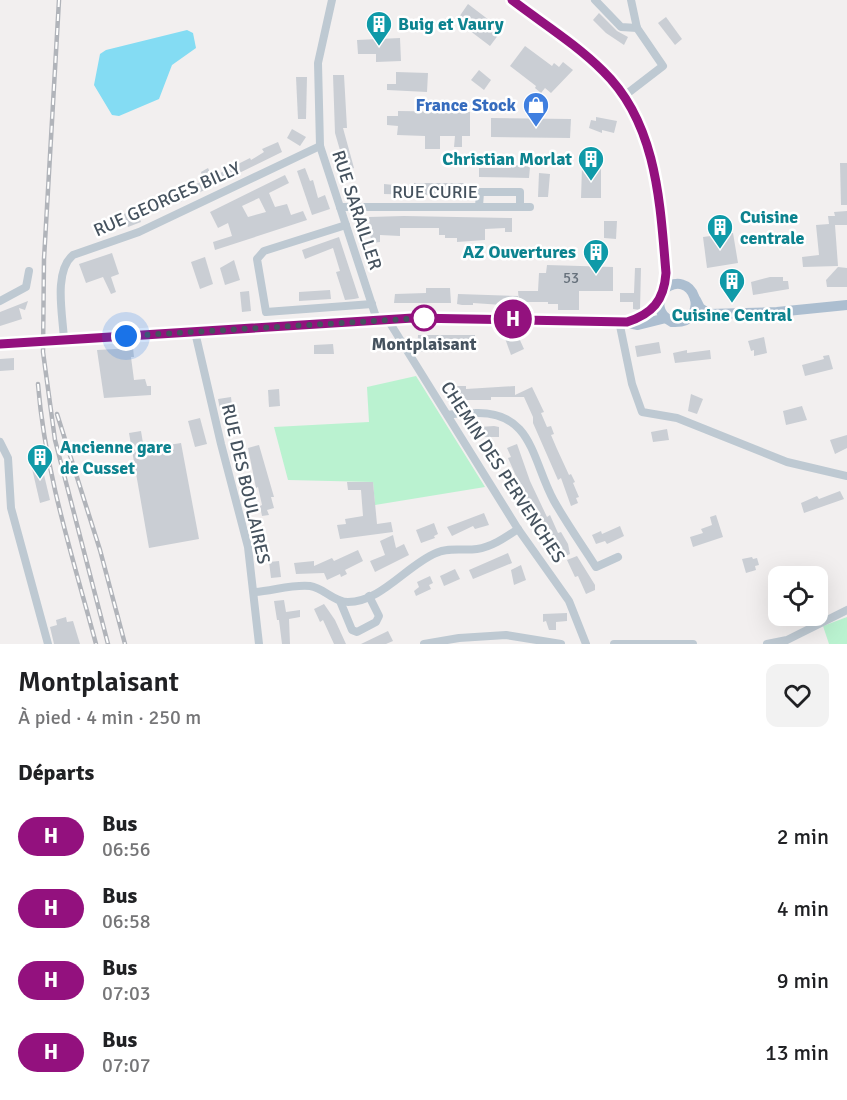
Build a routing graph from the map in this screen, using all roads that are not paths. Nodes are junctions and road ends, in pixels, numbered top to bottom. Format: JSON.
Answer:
{"nodes":[{"id":1,"x":332,"y":0,"type":"edge"},
{"id":2,"x":512,"y":0,"type":"edge"},
{"id":3,"x":595,"y":0,"type":"edge"},
{"id":4,"x":631,"y":0,"type":"edge"},
{"id":5,"x":637,"y":28,"type":"junction"},
{"id":6,"x":624,"y":96,"type":"junction"},
{"id":7,"x":320,"y":146,"type":"junction"},
{"id":8,"x":340,"y":207,"type":"junction"},
{"id":9,"x":479,"y":207,"type":"junction"},
{"id":10,"x":520,"y":207,"type":"junction"},
{"id":11,"x":530,"y":207,"type":"dead end"},
{"id":12,"x":346,"y":225,"type":"junction"},
{"id":13,"x":663,"y":243,"type":"junction"},
{"id":14,"x":29,"y":271,"type":"dead end"},
{"id":15,"x":684,"y":285,"type":"junction"},
{"id":16,"x":660,"y":296,"type":"junction"},
{"id":17,"x":696,"y":300,"type":"junction"},
{"id":18,"x":0,"y":301,"type":"edge"},
{"id":19,"x":372,"y":304,"type":"junction"},
{"id":20,"x":847,"y":305,"type":"edge"},
{"id":21,"x":777,"y":312,"type":"junction"},
{"id":22,"x":666,"y":318,"type":"junction"},
{"id":23,"x":382,"y":320,"type":"junction"},
{"id":24,"x":686,"y":320,"type":"junction"},
{"id":25,"x":623,"y":322,"type":"junction"},
{"id":26,"x":195,"y":332,"type":"junction"},
{"id":27,"x":64,"y":340,"type":"junction"},
{"id":28,"x":51,"y":341,"type":"tunnel mouth"},
{"id":29,"x":21,"y":343,"type":"tunnel mouth"},
{"id":30,"x":0,"y":344,"type":"edge"},
{"id":31,"x":448,"y":415,"type":"junction"},
{"id":32,"x":0,"y":442,"type":"edge"},
{"id":33,"x":847,"y":476,"type":"edge"},
{"id":34,"x":519,"y":529,"type":"junction"},
{"id":35,"x":618,"y":557,"type":"dead end"},
{"id":36,"x":255,"y":592,"type":"junction"},
{"id":37,"x":369,"y":596,"type":"junction"},
{"id":38,"x":340,"y":601,"type":"junction"},
{"id":39,"x":847,"y":610,"type":"edge"},
{"id":40,"x":48,"y":644,"type":"edge"},
{"id":41,"x":259,"y":644,"type":"edge"},
{"id":42,"x":424,"y":644,"type":"edge"},
{"id":43,"x":561,"y":644,"type":"edge"},
{"id":44,"x":586,"y":644,"type":"edge"},
{"id":45,"x":615,"y":644,"type":"edge"},
{"id":46,"x":693,"y":644,"type":"edge"},
{"id":47,"x":767,"y":644,"type":"edge"}],
"edges":[{"from":1,"to":7,"type":"street","name":"RUE SARAILLER"},
{"from":2,"to":6,"type":"main road"},
{"from":3,"to":5,"type":"street"},
{"from":4,"to":5,"type":"street"},
{"from":5,"to":6,"type":"street"},
{"from":6,"to":13,"type":"main road"},
{"from":7,"to":8,"type":"street","name":"RUE SARAILLER"},
{"from":7,"to":27,"type":"street","name":"RUE GEORGES BILLY"},
{"from":8,"to":9,"type":"street","name":"RUE CURIE"},
{"from":8,"to":12,"type":"street","name":"RUE SARAILLER"},
{"from":9,"to":10,"type":"street","name":"RUE CURIE"},
{"from":9,"to":10,"type":"street"},
{"from":10,"to":11,"type":"street","name":"RUE CURIE"},
{"from":12,"to":19,"type":"street","name":"RUE SARAILLER"},
{"from":12,"to":19,"type":"street"},
{"from":13,"to":15,"type":"main road"},
{"from":13,"to":16,"type":"main road"},
{"from":14,"to":18,"type":"street"},
{"from":15,"to":16,"type":"main road"},
{"from":15,"to":17,"type":"main road"},
{"from":16,"to":22,"type":"main road"},
{"from":16,"to":25,"type":"main road"},
{"from":17,"to":21,"type":"main road"},
{"from":17,"to":24,"type":"main road"},
{"from":19,"to":23,"type":"street","name":"RUE SARAILLER"},
{"from":20,"to":21,"type":"main road"},
{"from":21,"to":24,"type":"main road"},
{"from":22,"to":24,"type":"main road"},
{"from":22,"to":25,"type":"main road"},
{"from":23,"to":25,"type":"main road"},
{"from":23,"to":26,"type":"main road"},
{"from":23,"to":31,"type":"street","name":"CHEMIN DES PERVENCHES"},
{"from":25,"to":33,"type":"street"},
{"from":26,"to":27,"type":"main road"},
{"from":26,"to":36,"type":"street","name":"RUE DES BOULAIRES"},
{"from":27,"to":28,"type":"main road"},
{"from":29,"to":30,"type":"main road"},
{"from":31,"to":34,"type":"street","name":"CHEMIN DES PERVENCHES"},
{"from":31,"to":35,"type":"street"},
{"from":32,"to":40,"type":"street"},
{"from":34,"to":37,"type":"street"},
{"from":34,"to":44,"type":"street","name":"CHEMIN DES PERVENCHES"},
{"from":36,"to":38,"type":"street"},
{"from":36,"to":41,"type":"street","name":"RUE DES BOULAIRES"},
{"from":37,"to":38,"type":"street"},
{"from":37,"to":38,"type":"street"},
{"from":39,"to":47,"type":"street"},
{"from":42,"to":43,"type":"street"},
{"from":45,"to":46,"type":"street"}]}
